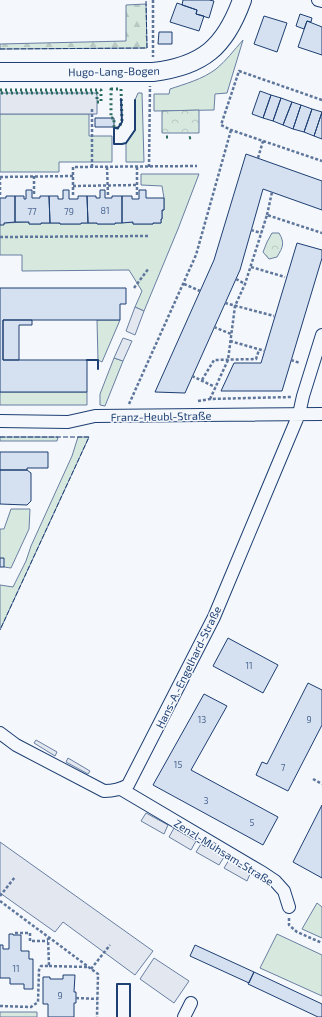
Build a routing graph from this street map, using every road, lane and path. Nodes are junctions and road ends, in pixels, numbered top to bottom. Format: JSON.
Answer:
{"nodes":[{"id":1,"x":153,"y":0,"type":"edge"},
{"id":2,"x":242,"y":0,"type":"edge"},
{"id":3,"x":318,"y":0,"type":"edge"},
{"id":4,"x":322,"y":2,"type":"edge"},
{"id":5,"x":0,"y":72,"type":"edge"},
{"id":6,"x":151,"y":72,"type":"junction"},
{"id":7,"x":322,"y":100,"type":"edge"},
{"id":8,"x":92,"y":109,"type":"dead end"},
{"id":9,"x":231,"y":130,"type":"junction"},
{"id":10,"x":263,"y":141,"type":"junction"},
{"id":11,"x":258,"y":158,"type":"dead end"},
{"id":12,"x":322,"y":161,"type":"edge"},
{"id":13,"x":196,"y":166,"type":"dead end"},
{"id":14,"x":92,"y":167,"type":"junction"},
{"id":15,"x":107,"y":167,"type":"junction"},
{"id":16,"x":137,"y":167,"type":"junction"},
{"id":17,"x":150,"y":167,"type":"junction"},
{"id":18,"x":34,"y":176,"type":"junction"},
{"id":19,"x":73,"y":176,"type":"junction"},
{"id":20,"x":0,"y":177,"type":"edge"},
{"id":21,"x":108,"y":185,"type":"junction"},
{"id":22,"x":137,"y":185,"type":"junction"},
{"id":23,"x":73,"y":186,"type":"junction"},
{"id":24,"x":272,"y":192,"type":"dead end"},
{"id":25,"x":0,"y":195,"type":"edge"},
{"id":26,"x":73,"y":195,"type":"dead end"},
{"id":27,"x":34,"y":196,"type":"dead end"},
{"id":28,"x":108,"y":196,"type":"dead end"},
{"id":29,"x":137,"y":196,"type":"dead end"},
{"id":30,"x":267,"y":214,"type":"junction"},
{"id":31,"x":251,"y":230,"type":"dead end"},
{"id":32,"x":322,"y":233,"type":"edge"},
{"id":33,"x":261,"y":234,"type":"junction"},
{"id":34,"x":0,"y":236,"type":"edge"},
{"id":35,"x":148,"y":236,"type":"dead end"},
{"id":36,"x":251,"y":267,"type":"junction"},
{"id":37,"x":149,"y":268,"type":"dead end"},
{"id":38,"x":285,"y":277,"type":"dead end"},
{"id":39,"x":236,"y":279,"type":"dead end"},
{"id":40,"x":184,"y":284,"type":"junction"},
{"id":41,"x":245,"y":284,"type":"junction"},
{"id":42,"x":134,"y":288,"type":"dead end"},
{"id":43,"x":200,"y":291,"type":"dead end"},
{"id":44,"x":225,"y":303,"type":"dead end"},
{"id":45,"x":235,"y":306,"type":"junction"},
{"id":46,"x":274,"y":316,"type":"dead end"},
{"id":47,"x":214,"y":327,"type":"dead end"},
{"id":48,"x":231,"y":334,"type":"junction"},
{"id":49,"x":322,"y":335,"type":"edge"},
{"id":50,"x":230,"y":341,"type":"junction"},
{"id":51,"x":259,"y":350,"type":"junction"},
{"id":52,"x":265,"y":351,"type":"dead end"},
{"id":53,"x":228,"y":360,"type":"junction"},
{"id":54,"x":192,"y":376,"type":"dead end"},
{"id":55,"x":202,"y":380,"type":"junction"},
{"id":56,"x":215,"y":387,"type":"junction"},
{"id":57,"x":303,"y":396,"type":"junction"},
{"id":58,"x":210,"y":399,"type":"junction"},
{"id":59,"x":197,"y":402,"type":"dead end"},
{"id":60,"x":299,"y":414,"type":"junction"},
{"id":61,"x":322,"y":414,"type":"edge"},
{"id":62,"x":128,"y":416,"type":"junction"},
{"id":63,"x":0,"y":421,"type":"edge"},
{"id":64,"x":0,"y":734,"type":"edge"},
{"id":65,"x":313,"y":779,"type":"dead end"},
{"id":66,"x":322,"y":784,"type":"edge"},
{"id":67,"x":121,"y":789,"type":"junction"},
{"id":68,"x":15,"y":878,"type":"dead end"},
{"id":69,"x":0,"y":896,"type":"edge"},
{"id":70,"x":0,"y":901,"type":"edge"},
{"id":71,"x":289,"y":907,"type":"joint"},
{"id":72,"x":15,"y":933,"type":"dead end"},
{"id":73,"x":48,"y":937,"type":"junction"},
{"id":74,"x":48,"y":942,"type":"junction"},
{"id":75,"x":322,"y":943,"type":"edge"},
{"id":76,"x":110,"y":945,"type":"dead end"},
{"id":77,"x":49,"y":966,"type":"junction"},
{"id":78,"x":90,"y":968,"type":"junction"},
{"id":79,"x":76,"y":998,"type":"dead end"},
{"id":80,"x":98,"y":999,"type":"junction"},
{"id":81,"x":191,"y":1003,"type":"dead end"},
{"id":82,"x":0,"y":1006,"type":"edge"},
{"id":83,"x":98,"y":1017,"type":"edge"},
{"id":84,"x":184,"y":1017,"type":"edge"}],
"edges":[{"from":1,"to":6,"type":"path"},
{"from":2,"to":6,"type":"street","name":"Hugo-Lang-Bogen"},
{"from":3,"to":4,"type":"street"},
{"from":5,"to":6,"type":"street","name":"Hugo-Lang-Bogen"},
{"from":6,"to":17,"type":"path"},
{"from":7,"to":9,"type":"path"},
{"from":8,"to":14,"type":"path"},
{"from":9,"to":10,"type":"path"},
{"from":9,"to":40,"type":"path"},
{"from":10,"to":11,"type":"path"},
{"from":10,"to":12,"type":"path"},
{"from":13,"to":17,"type":"path"},
{"from":14,"to":15,"type":"path"},
{"from":14,"to":19,"type":"path"},
{"from":15,"to":16,"type":"path"},
{"from":15,"to":21,"type":"path"},
{"from":16,"to":17,"type":"path"},
{"from":16,"to":22,"type":"path"},
{"from":18,"to":19,"type":"path"},
{"from":18,"to":20,"type":"path"},
{"from":18,"to":27,"type":"path"},
{"from":19,"to":23,"type":"path"},
{"from":20,"to":25,"type":"path"},
{"from":21,"to":22,"type":"path"},
{"from":21,"to":23,"type":"path"},
{"from":21,"to":28,"type":"path"},
{"from":22,"to":29,"type":"path"},
{"from":23,"to":26,"type":"path"},
{"from":24,"to":30,"type":"path"},
{"from":30,"to":32,"type":"path"},
{"from":30,"to":33,"type":"path"},
{"from":31,"to":33,"type":"path"},
{"from":33,"to":36,"type":"path"},
{"from":34,"to":35,"type":"path"},
{"from":36,"to":38,"type":"path"},
{"from":36,"to":41,"type":"path"},
{"from":37,"to":42,"type":"path"},
{"from":39,"to":41,"type":"path"},
{"from":40,"to":43,"type":"path"},
{"from":40,"to":62,"type":"path"},
{"from":41,"to":45,"type":"path"},
{"from":44,"to":45,"type":"path"},
{"from":45,"to":46,"type":"path"},
{"from":45,"to":48,"type":"path"},
{"from":47,"to":48,"type":"path"},
{"from":48,"to":50,"type":"path"},
{"from":49,"to":57,"type":"street","name":"Hans-A.-Engelhard-Straße"},
{"from":50,"to":51,"type":"path"},
{"from":50,"to":53,"type":"path"},
{"from":51,"to":52,"type":"path"},
{"from":51,"to":53,"type":"path"},
{"from":53,"to":55,"type":"path"},
{"from":53,"to":56,"type":"path"},
{"from":54,"to":55,"type":"path"},
{"from":55,"to":56,"type":"path"},
{"from":56,"to":58,"type":"path"},
{"from":57,"to":58,"type":"path"},
{"from":57,"to":60,"type":"street","name":"Hans-A.-Engelhard-Straße"},
{"from":58,"to":59,"type":"path"},
{"from":60,"to":61,"type":"street","name":"Franz-Heubl-Straße"},
{"from":60,"to":62,"type":"street","name":"Franz-Heubl-Straße"},
{"from":60,"to":67,"type":"street","name":"Hans-A.-Engelhard-Straße"},
{"from":62,"to":63,"type":"street","name":"Franz-Heubl-Straße"},
{"from":64,"to":67,"type":"street"},
{"from":65,"to":66,"type":"path"},
{"from":67,"to":71,"type":"street","name":"Zenzl-Mühsam-Straße"},
{"from":68,"to":69,"type":"path"},
{"from":70,"to":73,"type":"path"},
{"from":71,"to":75,"type":"path"},
{"from":72,"to":74,"type":"path"},
{"from":73,"to":74,"type":"path"},
{"from":73,"to":78,"type":"path"},
{"from":74,"to":77,"type":"path"},
{"from":76,"to":78,"type":"path"},
{"from":77,"to":78,"type":"path"},
{"from":77,"to":82,"type":"path"},
{"from":78,"to":80,"type":"path"},
{"from":79,"to":80,"type":"path"},
{"from":80,"to":83,"type":"path"},
{"from":81,"to":84,"type":"street"}]}
